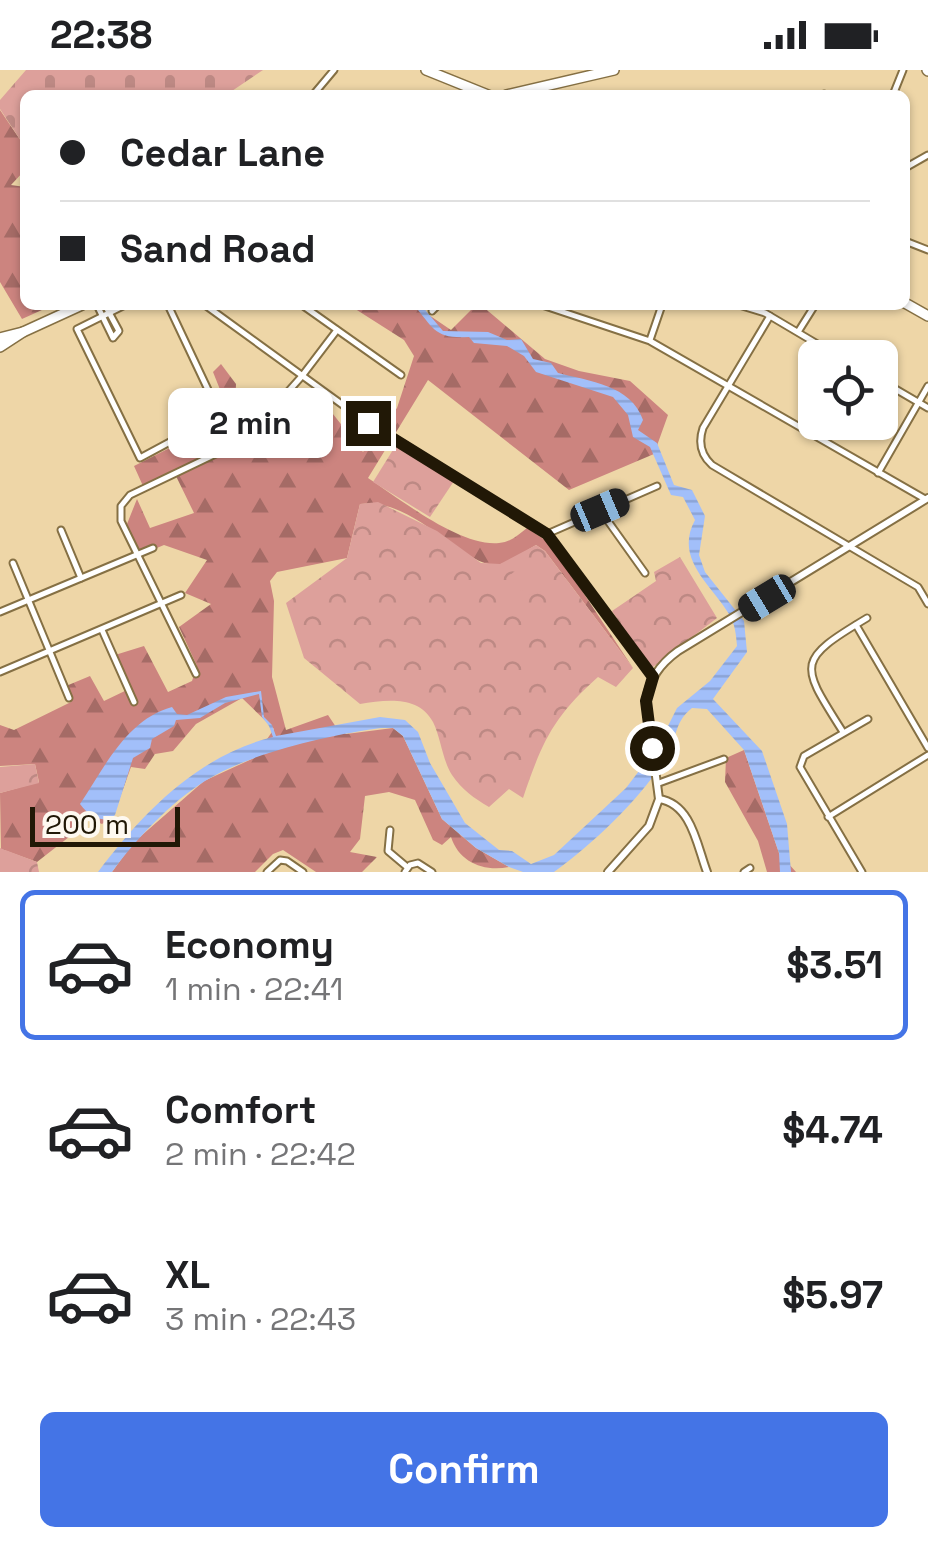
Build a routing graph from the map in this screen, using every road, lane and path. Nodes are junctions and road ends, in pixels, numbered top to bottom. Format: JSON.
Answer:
{"nodes":[{"id":1,"x":334,"y":70,"type":"edge"},
{"id":2,"x":426,"y":70,"type":"edge"},
{"id":3,"x":614,"y":70,"type":"edge"},
{"id":4,"x":460,"y":83,"type":"junction"},
{"id":5,"x":316,"y":90,"type":"edge"},
{"id":6,"x":466,"y":90,"type":"edge"},
{"id":7,"x":476,"y":90,"type":"edge"},
{"id":8,"x":531,"y":90,"type":"edge"},
{"id":9,"x":71,"y":310,"type":"edge"},
{"id":10,"x":102,"y":310,"type":"edge"},
{"id":11,"x":106,"y":310,"type":"edge"},
{"id":12,"x":116,"y":310,"type":"edge"},
{"id":13,"x":174,"y":310,"type":"edge"},
{"id":14,"x":212,"y":310,"type":"edge"},
{"id":15,"x":309,"y":310,"type":"edge"},
{"id":16,"x":557,"y":310,"type":"edge"},
{"id":17,"x":660,"y":310,"type":"edge"},
{"id":18,"x":753,"y":310,"type":"edge"},
{"id":19,"x":812,"y":310,"type":"edge"},
{"id":20,"x":106,"y":315,"type":"junction"},
{"id":21,"x":770,"y":316,"type":"junction"},
{"id":22,"x":337,"y":330,"type":"junction"},
{"id":23,"x":23,"y":332,"type":"junction"},
{"id":24,"x":798,"y":332,"type":"junction"},
{"id":25,"x":0,"y":338,"type":"edge"},
{"id":26,"x":812,"y":340,"type":"edge"},
{"id":27,"x":650,"y":341,"type":"junction"},
{"id":28,"x":0,"y":347,"type":"edge"},
{"id":29,"x":400,"y":375,"type":"dead end"},
{"id":30,"x":302,"y":376,"type":"junction"},
{"id":31,"x":728,"y":386,"type":"junction"},
{"id":32,"x":928,"y":386,"type":"edge"},
{"id":33,"x":898,"y":390,"type":"edge"},
{"id":34,"x":918,"y":402,"type":"junction"},
{"id":35,"x":928,"y":408,"type":"edge"},
{"id":36,"x":878,"y":473,"type":"junction"},
{"id":37,"x":657,"y":486,"type":"dead end"},
{"id":38,"x":927,"y":499,"type":"edge"},
{"id":39,"x":600,"y":510,"type":"junction"},
{"id":40,"x":62,"y":530,"type":"dead end"},
{"id":41,"x":547,"y":534,"type":"junction"},
{"id":42,"x":851,"y":546,"type":"junction"},
{"id":43,"x":153,"y":548,"type":"dead end"},
{"id":44,"x":139,"y":555,"type":"junction"},
{"id":45,"x":13,"y":563,"type":"dead end"},
{"id":46,"x":645,"y":574,"type":"dead end"},
{"id":47,"x":81,"y":578,"type":"junction"},
{"id":48,"x":925,"y":594,"type":"edge"},
{"id":49,"x":180,"y":595,"type":"dead end"},
{"id":50,"x":28,"y":600,"type":"junction"},
{"id":51,"x":164,"y":602,"type":"junction"},
{"id":52,"x":928,"y":604,"type":"edge"},
{"id":53,"x":0,"y":612,"type":"edge"},
{"id":54,"x":867,"y":618,"type":"dead end"},
{"id":55,"x":856,"y":625,"type":"junction"},
{"id":56,"x":102,"y":630,"type":"junction"},
{"id":57,"x":51,"y":650,"type":"junction"},
{"id":58,"x":0,"y":672,"type":"edge"},
{"id":59,"x":196,"y":674,"type":"dead end"},
{"id":60,"x":653,"y":677,"type":"junction"},
{"id":61,"x":69,"y":698,"type":"dead end"},
{"id":62,"x":134,"y":702,"type":"dead end"},
{"id":63,"x":868,"y":719,"type":"dead end"},
{"id":64,"x":844,"y":733,"type":"junction"},
{"id":65,"x":928,"y":752,"type":"edge"},
{"id":66,"x":724,"y":759,"type":"dead end"},
{"id":67,"x":659,"y":783,"type":"junction"},
{"id":68,"x":659,"y":800,"type":"junction"},
{"id":69,"x":828,"y":816,"type":"junction"},
{"id":70,"x":390,"y":830,"type":"dead end"},
{"id":71,"x":406,"y":870,"type":"edge"},
{"id":72,"x":267,"y":872,"type":"edge"},
{"id":73,"x":303,"y":872,"type":"edge"},
{"id":74,"x":432,"y":872,"type":"edge"},
{"id":75,"x":608,"y":872,"type":"edge"},
{"id":76,"x":707,"y":872,"type":"edge"},
{"id":77,"x":862,"y":872,"type":"edge"}],
"edges":[{"from":1,"to":5,"type":"street"},
{"from":2,"to":4,"type":"main road"},
{"from":3,"to":8,"type":"main road"},
{"from":4,"to":6,"type":"main road"},
{"from":4,"to":7,"type":"main road"},
{"from":9,"to":23,"type":"main road"},
{"from":10,"to":20,"type":"street"},
{"from":11,"to":20,"type":"street"},
{"from":12,"to":20,"type":"street"},
{"from":13,"to":20,"type":"street"},
{"from":14,"to":30,"type":"street"},
{"from":15,"to":22,"type":"street"},
{"from":16,"to":27,"type":"street"},
{"from":17,"to":27,"type":"street"},
{"from":18,"to":21,"type":"street"},
{"from":19,"to":24,"type":"street"},
{"from":21,"to":24,"type":"street"},
{"from":21,"to":31,"type":"street"},
{"from":22,"to":29,"type":"street"},
{"from":22,"to":30,"type":"street"},
{"from":23,"to":25,"type":"main road"},
{"from":23,"to":28,"type":"main road"},
{"from":24,"to":26,"type":"street"},
{"from":27,"to":31,"type":"street"},
{"from":30,"to":41,"type":"street"},
{"from":30,"to":44,"type":"street"},
{"from":31,"to":36,"type":"street"},
{"from":31,"to":42,"type":"street"},
{"from":32,"to":34,"type":"street"},
{"from":33,"to":34,"type":"street"},
{"from":34,"to":35,"type":"street"},
{"from":34,"to":36,"type":"street"},
{"from":36,"to":38,"type":"street"},
{"from":37,"to":39,"type":"street"},
{"from":38,"to":42,"type":"street"},
{"from":39,"to":41,"type":"street"},
{"from":39,"to":46,"type":"street"},
{"from":40,"to":47,"type":"street"},
{"from":41,"to":60,"type":"street"},
{"from":42,"to":48,"type":"street"},
{"from":42,"to":60,"type":"street"},
{"from":43,"to":44,"type":"street"},
{"from":44,"to":47,"type":"street"},
{"from":44,"to":51,"type":"street"},
{"from":45,"to":50,"type":"street"},
{"from":47,"to":50,"type":"street"},
{"from":48,"to":52,"type":"street"},
{"from":49,"to":51,"type":"street"},
{"from":50,"to":53,"type":"street"},
{"from":50,"to":57,"type":"street"},
{"from":51,"to":56,"type":"street"},
{"from":51,"to":59,"type":"street"},
{"from":54,"to":55,"type":"street"},
{"from":55,"to":64,"type":"street"},
{"from":55,"to":65,"type":"street"},
{"from":56,"to":57,"type":"street"},
{"from":56,"to":62,"type":"street"},
{"from":57,"to":58,"type":"street"},
{"from":57,"to":61,"type":"street"},
{"from":60,"to":67,"type":"street"},
{"from":63,"to":64,"type":"street"},
{"from":64,"to":69,"type":"street"},
{"from":65,"to":69,"type":"street"},
{"from":66,"to":67,"type":"street"},
{"from":67,"to":68,"type":"street"},
{"from":68,"to":75,"type":"street"},
{"from":68,"to":76,"type":"street"},
{"from":69,"to":77,"type":"street"},
{"from":70,"to":71,"type":"street"},
{"from":71,"to":74,"type":"street"},
{"from":72,"to":73,"type":"street"}]}
